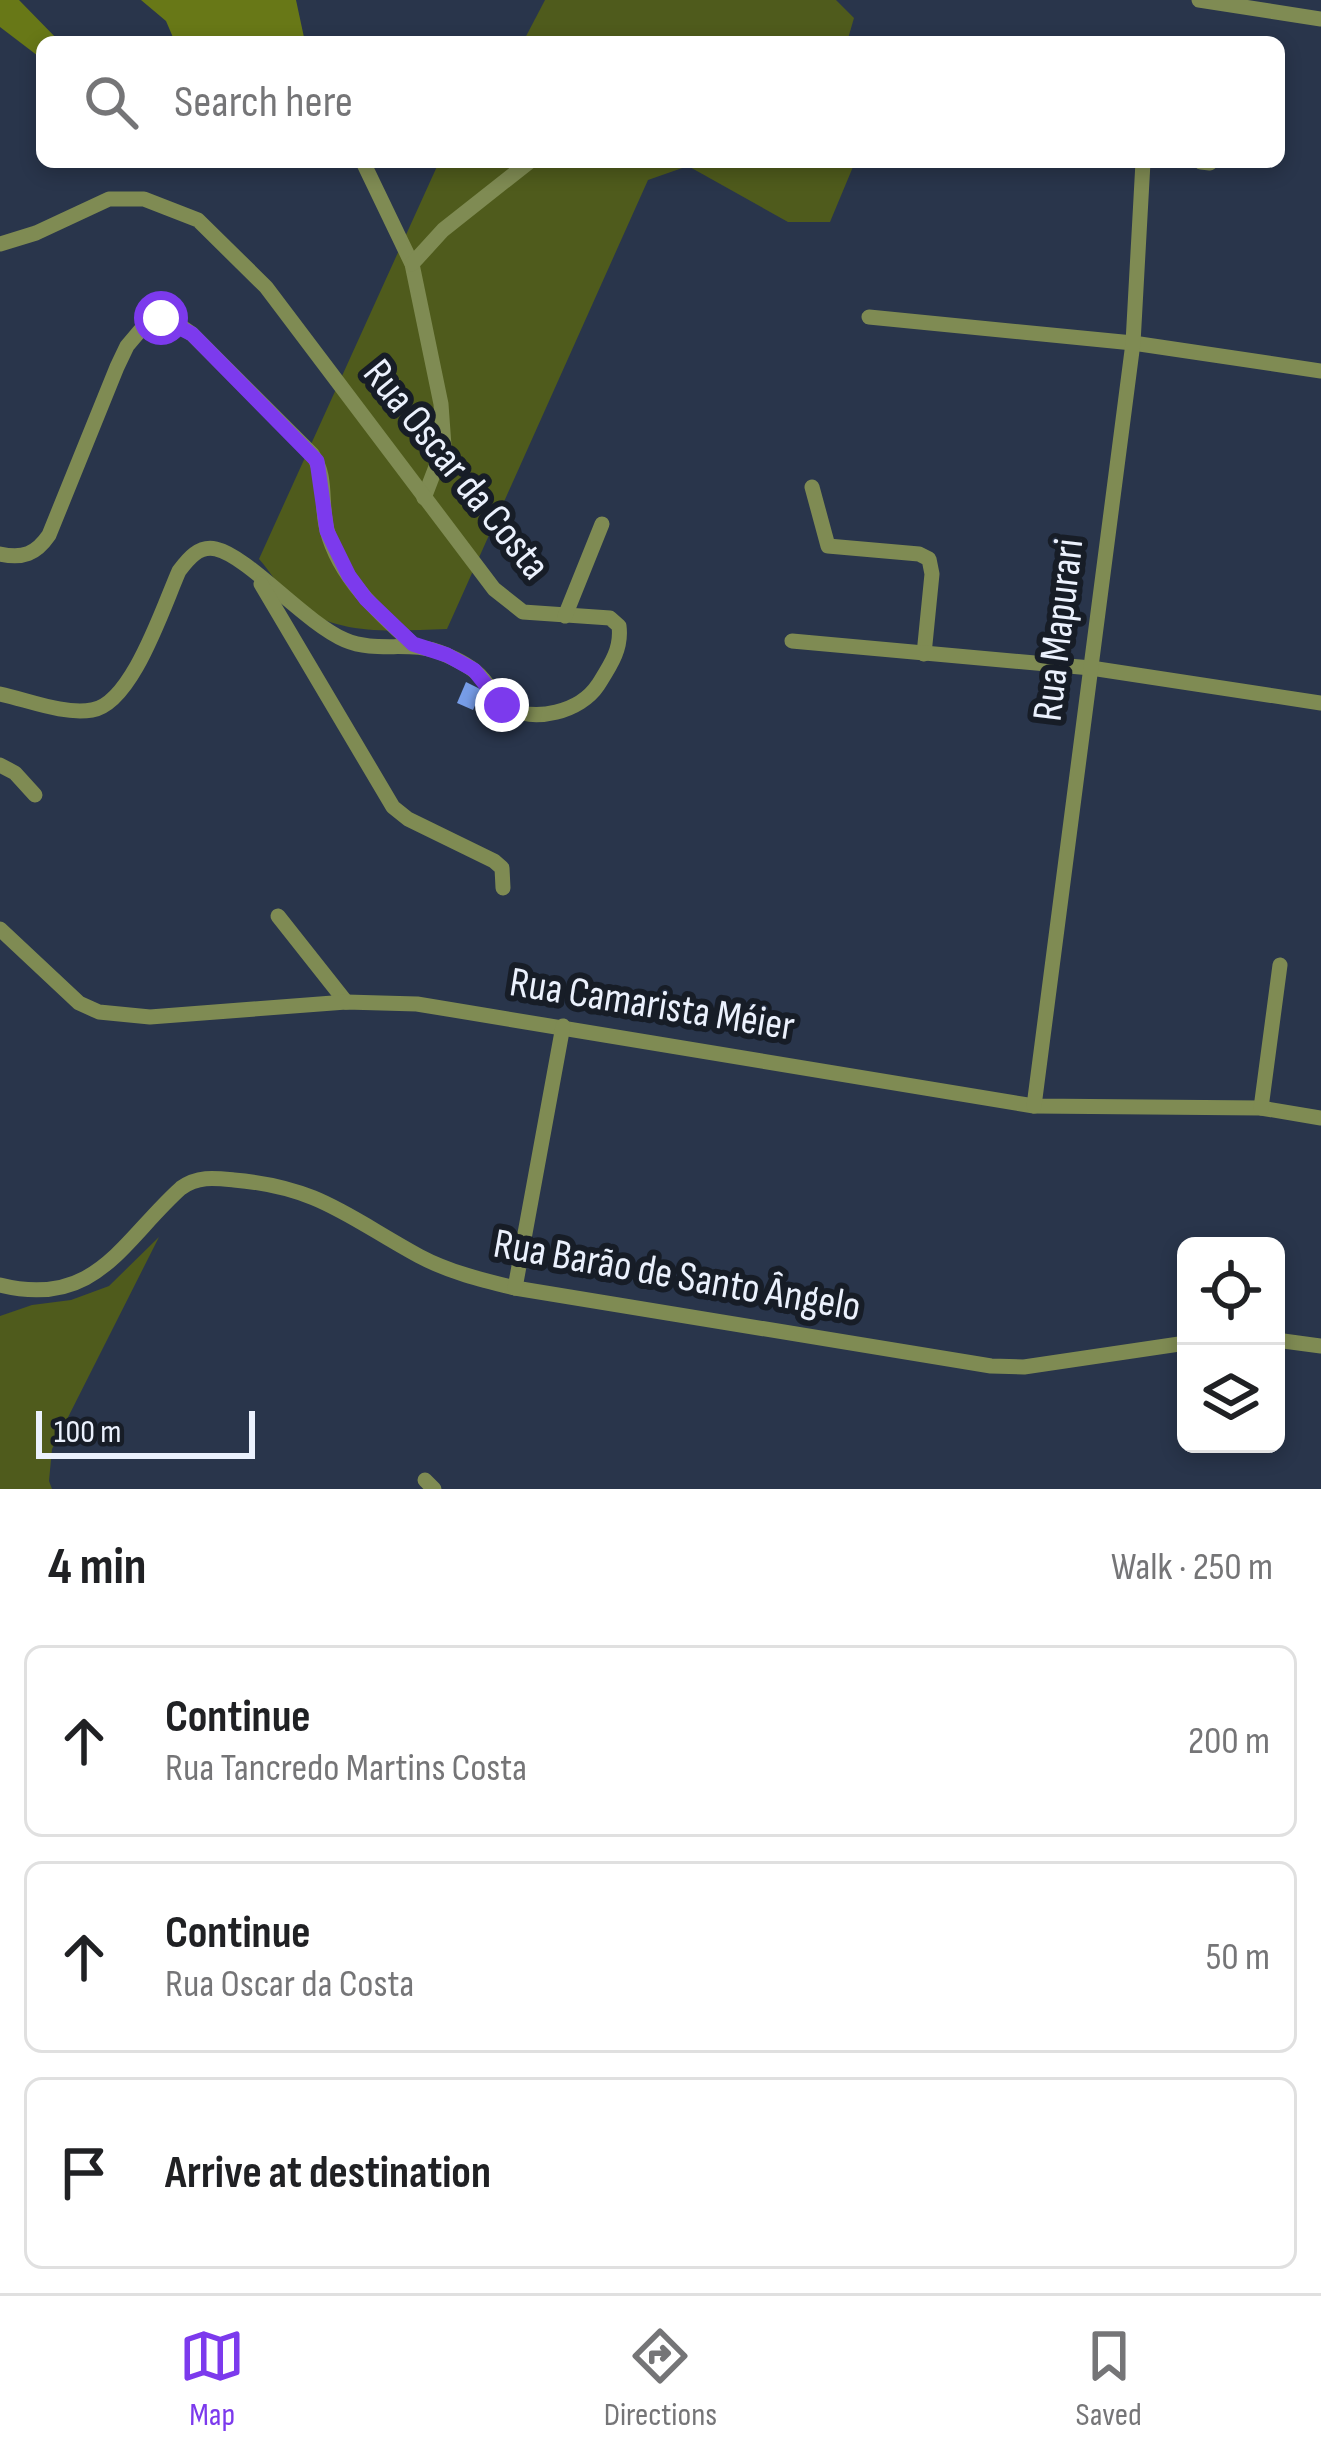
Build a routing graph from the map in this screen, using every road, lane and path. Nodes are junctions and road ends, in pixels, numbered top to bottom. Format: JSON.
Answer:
{"nodes":[{"id":1,"x":1199,"y":0,"type":"edge"},
{"id":2,"x":1321,"y":19,"type":"edge"},
{"id":3,"x":366,"y":168,"type":"edge"},
{"id":4,"x":521,"y":168,"type":"edge"},
{"id":5,"x":1143,"y":168,"type":"edge"},
{"id":6,"x":0,"y":244,"type":"edge"},
{"id":7,"x":412,"y":264,"type":"junction"},
{"id":8,"x":869,"y":317,"type":"dead end"},
{"id":9,"x":1132,"y":343,"type":"junction"},
{"id":10,"x":1321,"y":371,"type":"edge"},
{"id":11,"x":812,"y":487,"type":"dead end"},
{"id":12,"x":424,"y":498,"type":"junction"},
{"id":13,"x":602,"y":524,"type":"dead end"},
{"id":14,"x":0,"y":554,"type":"edge"},
{"id":15,"x":256,"y":576,"type":"junction"},
{"id":16,"x":565,"y":616,"type":"junction"},
{"id":17,"x":792,"y":641,"type":"dead end"},
{"id":18,"x":413,"y":644,"type":"junction"},
{"id":19,"x":924,"y":654,"type":"junction"},
{"id":20,"x":1091,"y":668,"type":"junction"},
{"id":21,"x":0,"y":694,"type":"edge"},
{"id":22,"x":1321,"y":703,"type":"edge"},
{"id":23,"x":0,"y":764,"type":"edge"},
{"id":24,"x":35,"y":795,"type":"dead end"},
{"id":25,"x":503,"y":888,"type":"dead end"},
{"id":26,"x":278,"y":916,"type":"dead end"},
{"id":27,"x":0,"y":928,"type":"edge"},
{"id":28,"x":1280,"y":965,"type":"dead end"},
{"id":29,"x":346,"y":1002,"type":"junction"},
{"id":30,"x":562,"y":1026,"type":"junction"},
{"id":31,"x":1034,"y":1106,"type":"junction"},
{"id":32,"x":1261,"y":1108,"type":"junction"},
{"id":33,"x":1321,"y":1118,"type":"edge"},
{"id":34,"x":0,"y":1286,"type":"edge"},
{"id":35,"x":515,"y":1288,"type":"junction"},
{"id":36,"x":1285,"y":1341,"type":"edge"},
{"id":37,"x":1177,"y":1344,"type":"edge"},
{"id":38,"x":1321,"y":1346,"type":"edge"}],
"edges":[{"from":1,"to":2,"type":"street"},
{"from":3,"to":7,"type":"street"},
{"from":4,"to":7,"type":"street"},
{"from":5,"to":9,"type":"street","name":"Rua Mapurari"},
{"from":6,"to":12,"type":"street","name":"Rua Oscar da Costa"},
{"from":7,"to":12,"type":"street"},
{"from":8,"to":9,"type":"street"},
{"from":9,"to":10,"type":"street"},
{"from":9,"to":20,"type":"street","name":"Rua Mapurari"},
{"from":11,"to":19,"type":"street"},
{"from":12,"to":16,"type":"street","name":"Rua Oscar da Costa"},
{"from":13,"to":16,"type":"street"},
{"from":14,"to":18,"type":"street"},
{"from":15,"to":18,"type":"street","name":"Rua Oscar da Costa"},
{"from":15,"to":21,"type":"street","name":"Rua Oscar da Costa"},
{"from":15,"to":25,"type":"street"},
{"from":16,"to":18,"type":"street","name":"Rua Oscar da Costa"},
{"from":17,"to":19,"type":"street"},
{"from":19,"to":20,"type":"street"},
{"from":20,"to":22,"type":"street"},
{"from":20,"to":31,"type":"street","name":"Rua Mapurari"},
{"from":23,"to":24,"type":"street"},
{"from":26,"to":29,"type":"street"},
{"from":27,"to":29,"type":"street","name":"Rua Camarista Méier"},
{"from":28,"to":32,"type":"street"},
{"from":29,"to":30,"type":"street","name":"Rua Camarista Méier"},
{"from":30,"to":31,"type":"street","name":"Rua Camarista Méier"},
{"from":30,"to":35,"type":"street"},
{"from":31,"to":32,"type":"street","name":"Rua Camarista Méier"},
{"from":32,"to":33,"type":"street","name":"Rua Camarista Méier"},
{"from":34,"to":35,"type":"street","name":"Rua Barão de Santo Ângelo"},
{"from":35,"to":37,"type":"street","name":"Rua Barão de Santo Ângelo"},
{"from":36,"to":38,"type":"street"}]}
